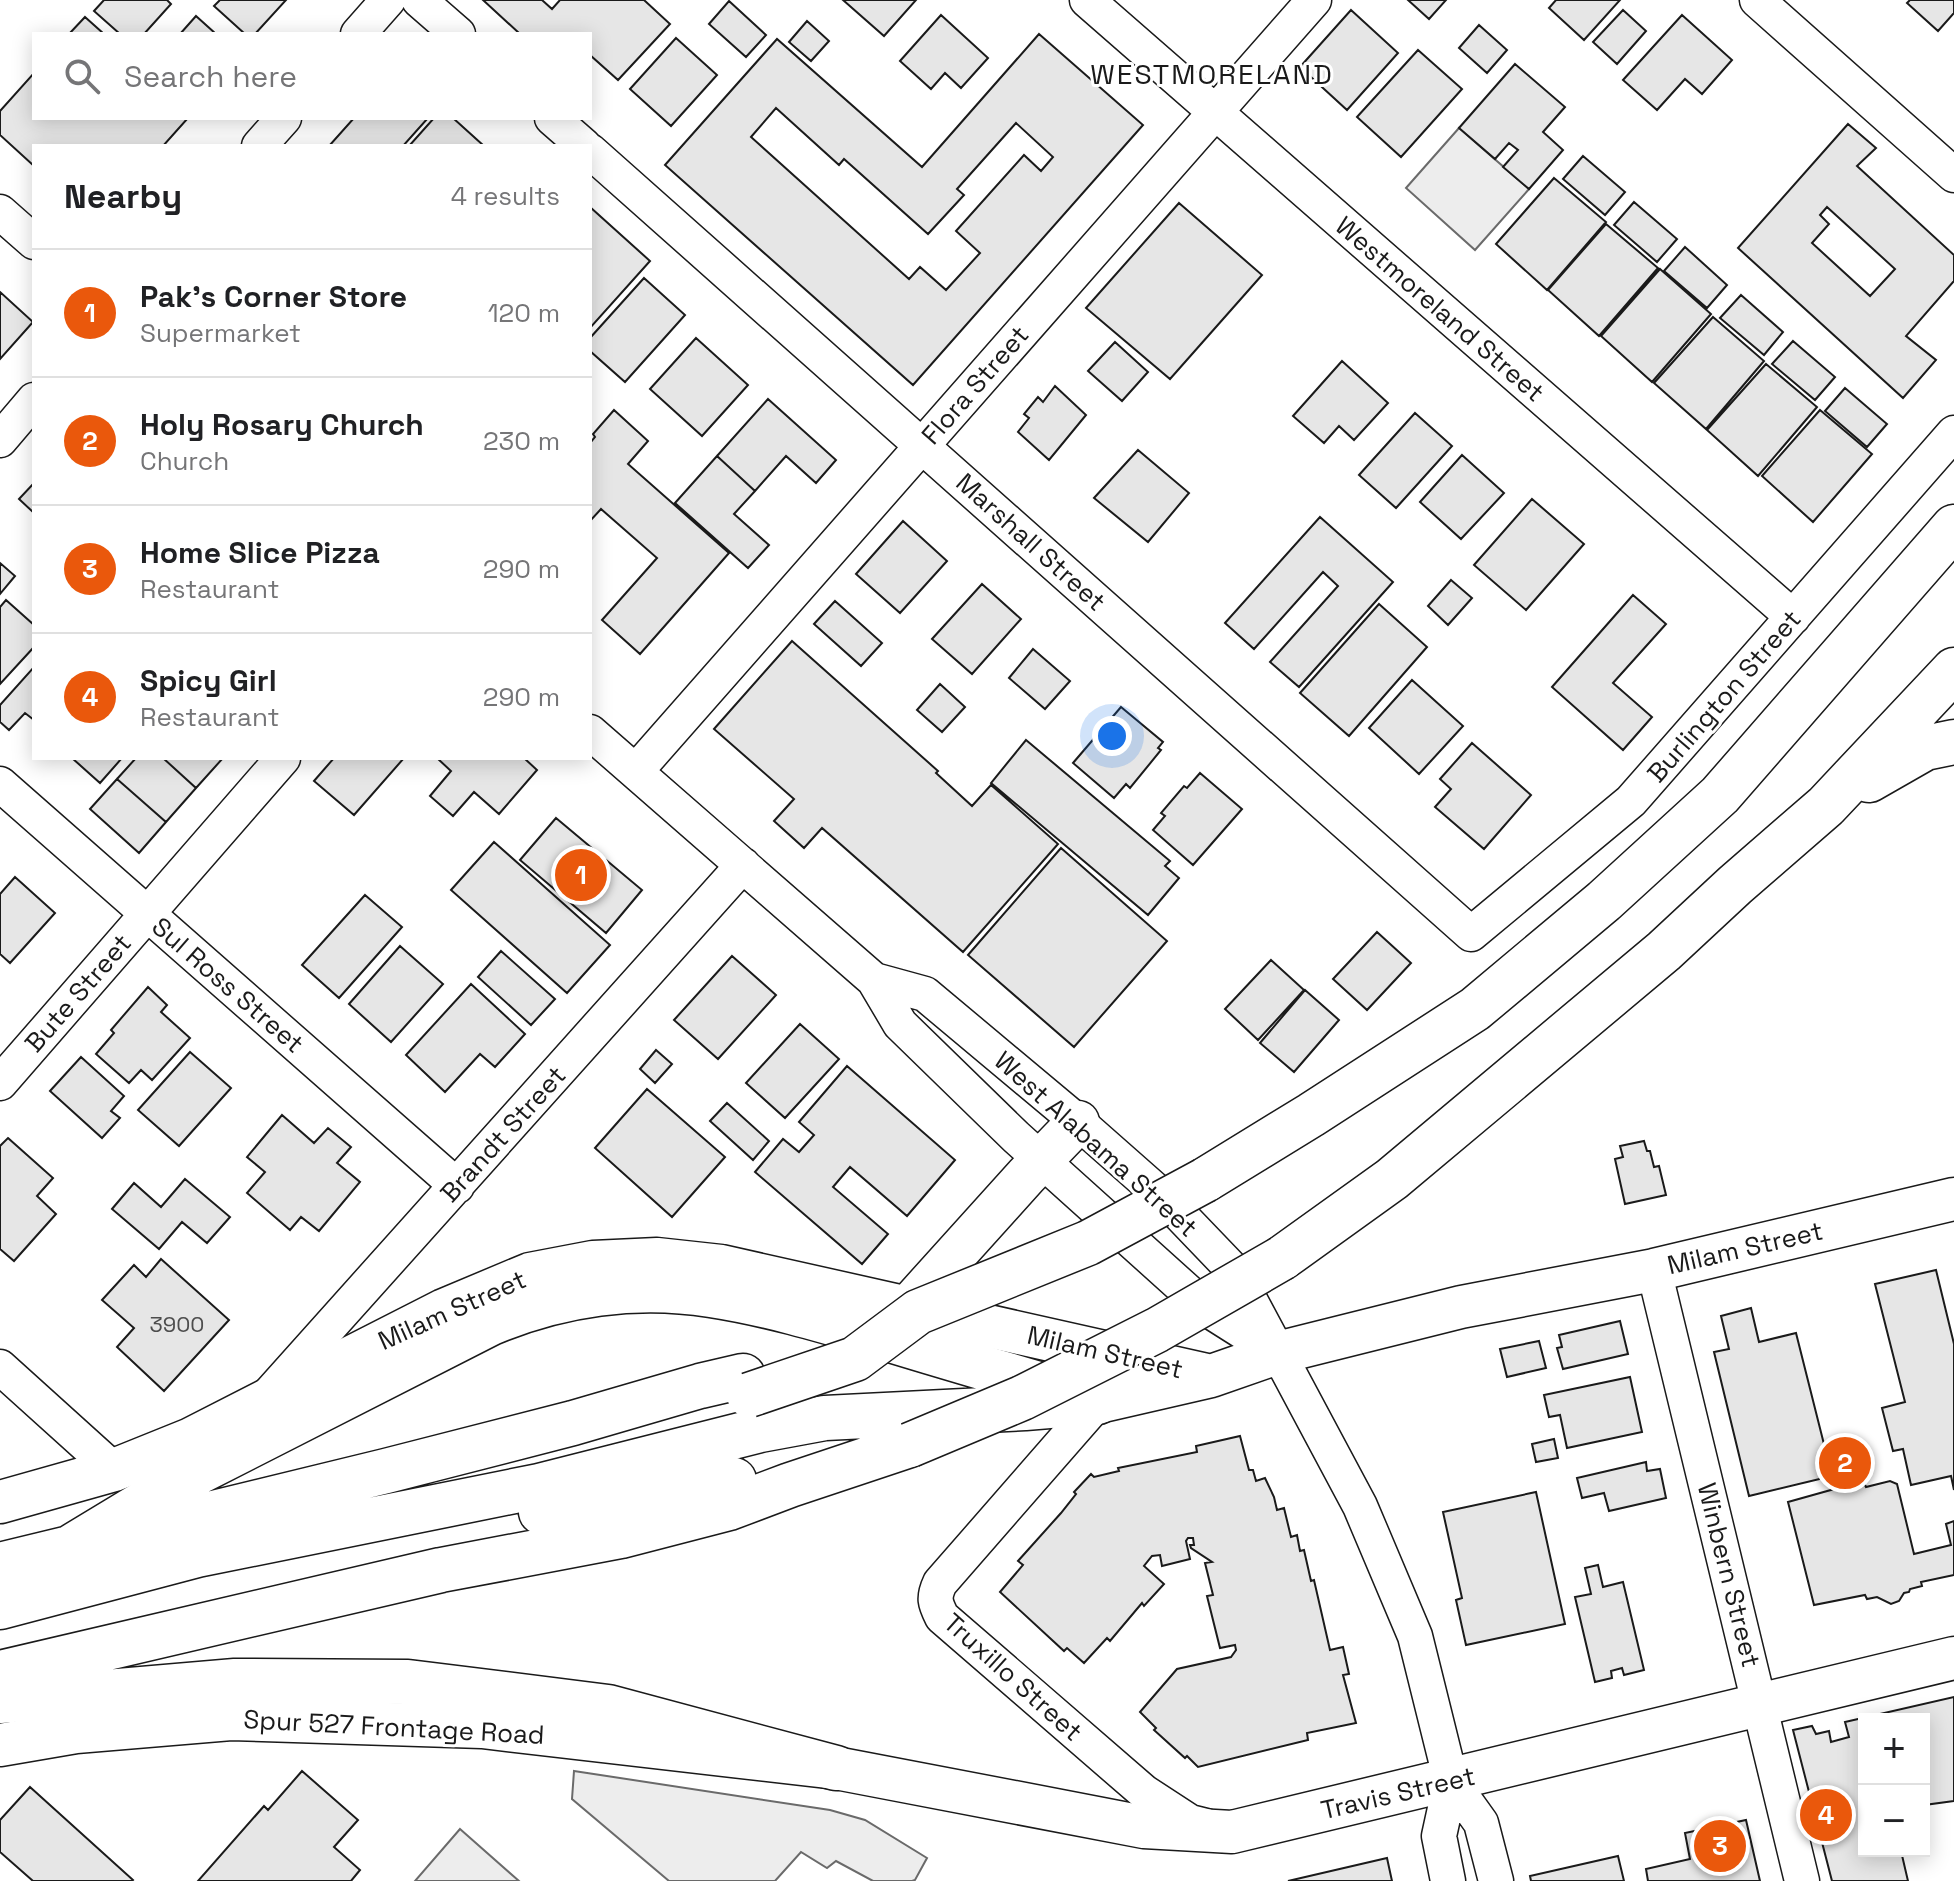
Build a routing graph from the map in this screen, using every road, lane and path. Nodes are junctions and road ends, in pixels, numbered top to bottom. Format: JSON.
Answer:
{"nodes":[{"id":1,"x":388,"y":0,"type":"edge"},
{"id":2,"x":419,"y":0,"type":"edge"},
{"id":3,"x":1087,"y":0,"type":"edge"},
{"id":4,"x":1314,"y":0,"type":"edge"},
{"id":5,"x":1757,"y":0,"type":"edge"},
{"id":6,"x":360,"y":32,"type":"edge"},
{"id":7,"x":456,"y":32,"type":"edge"},
{"id":8,"x":1215,"y":112,"type":"junction"},
{"id":9,"x":282,"y":120,"type":"edge"},
{"id":10,"x":554,"y":120,"type":"edge"},
{"id":11,"x":261,"y":144,"type":"edge"},
{"id":12,"x":582,"y":144,"type":"edge"},
{"id":13,"x":592,"y":153,"type":"edge"},
{"id":14,"x":1954,"y":175,"type":"edge"},
{"id":15,"x":0,"y":212,"type":"edge"},
{"id":16,"x":32,"y":240,"type":"edge"},
{"id":17,"x":32,"y":402,"type":"edge"},
{"id":18,"x":1954,"y":433,"type":"edge"},
{"id":19,"x":0,"y":440,"type":"edge"},
{"id":20,"x":922,"y":445,"type":"junction"},
{"id":21,"x":1954,"y":527,"type":"edge"},
{"id":22,"x":1793,"y":617,"type":"junction"},
{"id":23,"x":1954,"y":670,"type":"edge"},
{"id":24,"x":592,"y":734,"type":"edge"},
{"id":25,"x":1954,"y":742,"type":"edge"},
{"id":26,"x":281,"y":760,"type":"edge"},
{"id":27,"x":636,"y":771,"type":"junction"},
{"id":28,"x":0,"y":784,"type":"edge"},
{"id":29,"x":1826,"y":806,"type":"junction"},
{"id":30,"x":743,"y":865,"type":"junction"},
{"id":31,"x":147,"y":914,"type":"junction"},
{"id":32,"x":1471,"y":934,"type":"joint"},
{"id":33,"x":874,"y":980,"type":"junction"},
{"id":34,"x":0,"y":1083,"type":"edge"},
{"id":35,"x":1078,"y":1122,"type":"junction"},
{"id":36,"x":1042,"y":1159,"type":"junction"},
{"id":37,"x":457,"y":1186,"type":"junction"},
{"id":38,"x":1954,"y":1199,"type":"edge"},
{"id":39,"x":1654,"y":1270,"type":"junction"},
{"id":40,"x":913,"y":1310,"type":"junction"},
{"id":41,"x":1277,"y":1353,"type":"junction"},
{"id":42,"x":0,"y":1367,"type":"edge"},
{"id":43,"x":1211,"y":1376,"type":"junction"},
{"id":44,"x":746,"y":1386,"type":"junction"},
{"id":45,"x":263,"y":1402,"type":"junction"},
{"id":46,"x":1098,"y":1402,"type":"junction"},
{"id":47,"x":114,"y":1470,"type":"junction"},
{"id":48,"x":726,"y":1495,"type":"junction"},
{"id":49,"x":0,"y":1502,"type":"edge"},
{"id":50,"x":71,"y":1547,"type":"junction"},
{"id":51,"x":197,"y":1555,"type":"junction"},
{"id":52,"x":0,"y":1565,"type":"edge"},
{"id":53,"x":0,"y":1607,"type":"edge"},
{"id":54,"x":0,"y":1630,"type":"edge"},
{"id":55,"x":1954,"y":1658,"type":"edge"},
{"id":56,"x":0,"y":1673,"type":"edge"},
{"id":57,"x":0,"y":1701,"type":"edge"},
{"id":58,"x":1760,"y":1704,"type":"junction"},
{"id":59,"x":0,"y":1745,"type":"edge"},
{"id":60,"x":836,"y":1768,"type":"junction"},
{"id":61,"x":1451,"y":1781,"type":"junction"},
{"id":62,"x":1232,"y":1832,"type":"junction"},
{"id":63,"x":1448,"y":1881,"type":"edge"},
{"id":64,"x":1496,"y":1881,"type":"edge"},
{"id":65,"x":1802,"y":1881,"type":"edge"}],
"edges":[{"from":1,"to":6,"type":"street"},
{"from":2,"to":7,"type":"street"},
{"from":3,"to":8,"type":"street","name":"Westmoreland Street"},
{"from":4,"to":8,"type":"street","name":"Flora Street"},
{"from":5,"to":14,"type":"street"},
{"from":8,"to":20,"type":"street","name":"Flora Street"},
{"from":8,"to":22,"type":"street","name":"Westmoreland Street"},
{"from":9,"to":11,"type":"street"},
{"from":10,"to":12,"type":"street"},
{"from":13,"to":20,"type":"street","name":"Marshall Street"},
{"from":15,"to":16,"type":"street"},
{"from":17,"to":19,"type":"street"},
{"from":18,"to":22,"type":"street","name":"Burlington Street"},
{"from":20,"to":27,"type":"street","name":"Flora Street"},
{"from":20,"to":32,"type":"street","name":"Marshall Street"},
{"from":21,"to":40,"type":"highway","bridge":true},
{"from":22,"to":32,"type":"street","name":"Burlington Street"},
{"from":23,"to":29,"type":"highway"},
{"from":24,"to":27,"type":"street","name":"West Alabama Street"},
{"from":25,"to":29,"type":"highway"},
{"from":26,"to":31,"type":"street","name":"Bute Street"},
{"from":27,"to":30,"type":"street","name":"West Alabama Street"},
{"from":28,"to":31,"type":"street","name":"Sul Ross Street"},
{"from":29,"to":48,"type":"highway","bridge":true},
{"from":30,"to":33,"type":"street","name":"West Alabama Street"},
{"from":30,"to":37,"type":"street","name":"Brandt Street"},
{"from":31,"to":34,"type":"street","name":"Bute Street"},
{"from":31,"to":37,"type":"street","name":"Sul Ross Street"},
{"from":33,"to":35,"type":"street","name":"West Alabama Street"},
{"from":33,"to":36,"type":"street","name":"West Alabama Street"},
{"from":35,"to":36,"type":"main road"},
{"from":35,"to":41,"type":"street","name":"West Alabama Street"},
{"from":36,"to":40,"type":"main road"},
{"from":36,"to":41,"type":"street","name":"West Alabama Street"},
{"from":37,"to":45,"type":"street","name":"Brandt Street"},
{"from":38,"to":39,"type":"main road","name":"Milam Street"},
{"from":39,"to":41,"type":"main road","name":"Milam Street"},
{"from":39,"to":58,"type":"street","name":"Winbern Street"},
{"from":40,"to":43,"type":"main road","name":"Milam Street"},
{"from":40,"to":44,"type":"highway","bridge":true},
{"from":40,"to":45,"type":"main road","name":"Milam Street"},
{"from":41,"to":43,"type":"main road","name":"Milam Street"},
{"from":41,"to":61,"type":"street","name":"West Alabama Street"},
{"from":42,"to":47,"type":"street"},
{"from":43,"to":46,"type":"main road","name":"Milam Street"},
{"from":44,"to":50,"type":"highway"},
{"from":44,"to":51,"type":"highway"},
{"from":45,"to":47,"type":"main road","name":"Milam Street"},
{"from":46,"to":50,"type":"highway"},
{"from":46,"to":51,"type":"highway"},
{"from":46,"to":62,"type":"street","name":"Truxillo Street"},
{"from":47,"to":49,"type":"main road","name":"Milam Street"},
{"from":48,"to":54,"type":"highway"},
{"from":48,"to":56,"type":"highway"},
{"from":50,"to":52,"type":"highway"},
{"from":51,"to":53,"type":"highway"},
{"from":55,"to":58,"type":"main road","name":"Travis Street"},
{"from":57,"to":60,"type":"highway"},
{"from":58,"to":61,"type":"main road","name":"Travis Street"},
{"from":58,"to":65,"type":"street","name":"Winbern Street"},
{"from":59,"to":60,"type":"main road","name":"Spur 527 Frontage Road"},
{"from":60,"to":62,"type":"main road","name":"Travis Street"},
{"from":61,"to":62,"type":"main road","name":"Travis Street"},
{"from":61,"to":63,"type":"street"},
{"from":61,"to":64,"type":"street"}]}
